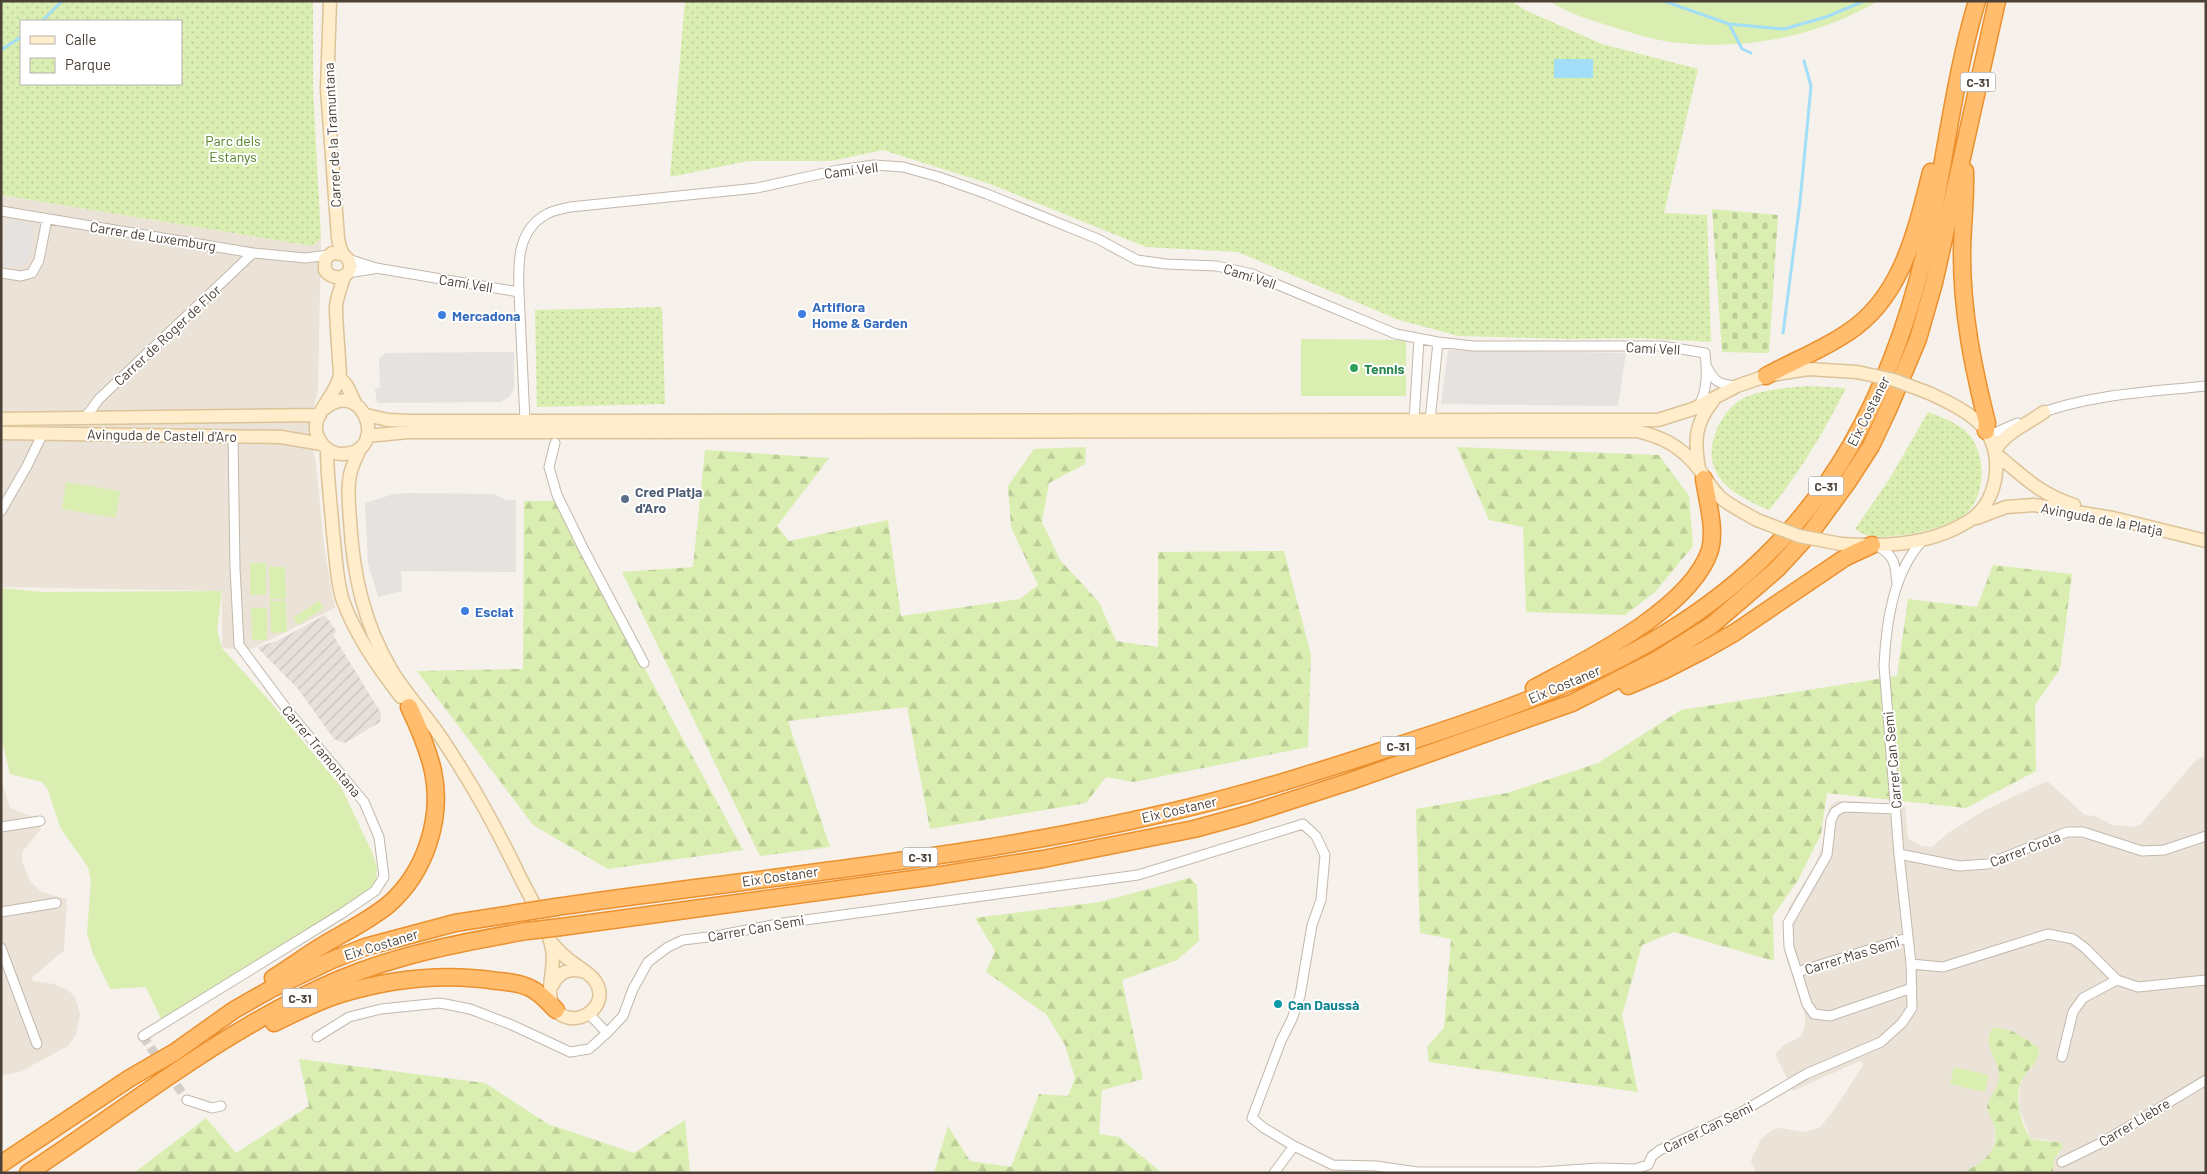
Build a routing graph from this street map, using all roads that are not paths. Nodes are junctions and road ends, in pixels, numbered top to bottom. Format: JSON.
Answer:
{"nodes":[{"id":1,"x":330,"y":1,"type":"edge"},
{"id":2,"x":1977,"y":1,"type":"edge"},
{"id":3,"x":1997,"y":1,"type":"edge"},
{"id":4,"x":1949,"y":123,"type":"junction"},
{"id":5,"x":1965,"y":146,"type":"junction"},
{"id":6,"x":1,"y":211,"type":"edge"},
{"id":7,"x":47,"y":219,"type":"junction"},
{"id":8,"x":253,"y":253,"type":"junction"},
{"id":9,"x":334,"y":260,"type":"junction"},
{"id":10,"x":376,"y":268,"type":"junction"},
{"id":11,"x":1,"y":273,"type":"edge"},
{"id":12,"x":345,"y":275,"type":"junction"},
{"id":13,"x":519,"y":292,"type":"junction"},
{"id":14,"x":336,"y":304,"type":"junction"},
{"id":15,"x":1420,"y":339,"type":"junction"},
{"id":16,"x":1438,"y":342,"type":"junction"},
{"id":17,"x":1707,"y":366,"type":"junction"},
{"id":18,"x":1766,"y":376,"type":"junction"},
{"id":19,"x":340,"y":378,"type":"junction"},
{"id":20,"x":1737,"y":386,"type":"junction"},
{"id":21,"x":2206,"y":386,"type":"edge"},
{"id":22,"x":1717,"y":397,"type":"junction"},
{"id":23,"x":356,"y":405,"type":"junction"},
{"id":24,"x":1698,"y":407,"type":"junction"},
{"id":25,"x":322,"y":412,"type":"junction"},
{"id":26,"x":2044,"y":412,"type":"junction"},
{"id":27,"x":366,"y":415,"type":"junction"},
{"id":28,"x":1,"y":419,"type":"edge"},
{"id":29,"x":84,"y":419,"type":"junction"},
{"id":30,"x":525,"y":421,"type":"junction"},
{"id":31,"x":1414,"y":421,"type":"junction"},
{"id":32,"x":1430,"y":421,"type":"junction"},
{"id":33,"x":1,"y":433,"type":"edge"},
{"id":34,"x":43,"y":433,"type":"junction"},
{"id":35,"x":1987,"y":433,"type":"junction"},
{"id":36,"x":233,"y":436,"type":"junction"},
{"id":37,"x":364,"y":442,"type":"junction"},
{"id":38,"x":555,"y":443,"type":"dead end"},
{"id":39,"x":324,"y":446,"type":"junction"},
{"id":40,"x":1995,"y":452,"type":"junction"},
{"id":41,"x":1702,"y":474,"type":"junction"},
{"id":42,"x":1,"y":511,"type":"edge"},
{"id":43,"x":2113,"y":518,"type":"junction"},
{"id":44,"x":1970,"y":521,"type":"junction"},
{"id":45,"x":1923,"y":540,"type":"junction"},
{"id":46,"x":2206,"y":542,"type":"edge"},
{"id":47,"x":1875,"y":545,"type":"junction"},
{"id":48,"x":1897,"y":587,"type":"junction"},
{"id":49,"x":644,"y":663,"type":"dead end"},
{"id":50,"x":1572,"y":703,"type":"junction"},
{"id":51,"x":1514,"y":706,"type":"junction"},
{"id":52,"x":409,"y":707,"type":"junction"},
{"id":53,"x":446,"y":744,"type":"junction"},
{"id":54,"x":1896,"y":809,"type":"junction"},
{"id":55,"x":40,"y":821,"type":"dead end"},
{"id":56,"x":1,"y":827,"type":"edge"},
{"id":57,"x":2206,"y":836,"type":"edge"},
{"id":58,"x":1899,"y":854,"type":"junction"},
{"id":59,"x":56,"y":903,"type":"dead end"},
{"id":60,"x":1,"y":912,"type":"edge"},
{"id":61,"x":1907,"y":938,"type":"junction"},
{"id":62,"x":550,"y":941,"type":"junction"},
{"id":63,"x":1,"y":948,"type":"edge"},
{"id":64,"x":1911,"y":964,"type":"junction"},
{"id":65,"x":585,"y":972,"type":"junction"},
{"id":66,"x":1797,"y":972,"type":"junction"},
{"id":67,"x":2117,"y":980,"type":"junction"},
{"id":68,"x":2206,"y":980,"type":"edge"},
{"id":69,"x":552,"y":986,"type":"junction"},
{"id":70,"x":1912,"y":988,"type":"junction"},
{"id":71,"x":556,"y":1010,"type":"junction"},
{"id":72,"x":589,"y":1014,"type":"junction"},
{"id":73,"x":607,"y":1033,"type":"junction"},
{"id":74,"x":143,"y":1036,"type":"dead end"},
{"id":75,"x":317,"y":1037,"type":"dead end"},
{"id":76,"x":37,"y":1044,"type":"dead end"},
{"id":77,"x":2062,"y":1056,"type":"dead end"},
{"id":78,"x":130,"y":1078,"type":"junction"},
{"id":79,"x":2206,"y":1080,"type":"edge"},
{"id":80,"x":187,"y":1100,"type":"tunnel mouth"},
{"id":81,"x":221,"y":1106,"type":"dead end"},
{"id":82,"x":99,"y":1126,"type":"junction"},
{"id":83,"x":1294,"y":1146,"type":"junction"},
{"id":84,"x":2062,"y":1162,"type":"dead end"},
{"id":85,"x":1,"y":1164,"type":"edge"},
{"id":86,"x":28,"y":1173,"type":"edge"},
{"id":87,"x":1274,"y":1173,"type":"edge"}],
"edges":[{"from":1,"to":9,"type":"street","name":"Carrer de la Tramuntana"},
{"from":2,"to":4,"type":"highway","name":"Eix Costaner","number":"C-31"},
{"from":3,"to":5,"type":"highway","name":"Eix Costaner","number":"C-31"},
{"from":4,"to":18,"type":"highway"},
{"from":4,"to":51,"type":"highway","name":"Eix Costaner","number":"C-31"},
{"from":5,"to":35,"type":"highway"},
{"from":5,"to":50,"type":"highway","name":"Eix Costaner","number":"C-31"},
{"from":6,"to":7,"type":"street","name":"Carrer de Luxemburg"},
{"from":7,"to":8,"type":"street","name":"Carrer de Luxemburg"},
{"from":7,"to":11,"type":"street"},
{"from":8,"to":9,"type":"street","name":"Carrer de Luxemburg"},
{"from":8,"to":29,"type":"street","name":"Carrer de Roger de Flor"},
{"from":9,"to":10,"type":"street","name":"Camí Vell"},
{"from":9,"to":12,"type":"street","name":"Carrer de la Tramuntana"},
{"from":9,"to":12,"type":"street"},
{"from":9,"to":14,"type":"street"},
{"from":10,"to":12,"type":"street","name":"Camí Vell"},
{"from":10,"to":13,"type":"street","name":"Camí Vell"},
{"from":12,"to":14,"type":"street","name":"Carrer de la Tramuntana"},
{"from":13,"to":15,"type":"street","name":"Camí Vell"},
{"from":13,"to":30,"type":"street"},
{"from":14,"to":19,"type":"street","name":"Carrer de la Tramuntana"},
{"from":15,"to":16,"type":"street","name":"Camí Vell"},
{"from":15,"to":31,"type":"street"},
{"from":16,"to":17,"type":"street","name":"Camí Vell"},
{"from":16,"to":32,"type":"street"},
{"from":17,"to":20,"type":"street","name":"Camí Vell"},
{"from":17,"to":24,"type":"street"},
{"from":18,"to":20,"type":"street"},
{"from":18,"to":35,"type":"street","bridge":true},
{"from":19,"to":23,"type":"street"},
{"from":19,"to":25,"type":"street"},
{"from":20,"to":22,"type":"street"},
{"from":21,"to":26,"type":"street"},
{"from":22,"to":24,"type":"street"},
{"from":22,"to":41,"type":"street"},
{"from":23,"to":25,"type":"street"},
{"from":23,"to":27,"type":"street"},
{"from":24,"to":32,"type":"street"},
{"from":25,"to":29,"type":"street","name":"Avinguda de Castell d'Aro"},
{"from":25,"to":39,"type":"street"},
{"from":26,"to":35,"type":"street"},
{"from":26,"to":40,"type":"street"},
{"from":27,"to":30,"type":"street"},
{"from":27,"to":37,"type":"street"},
{"from":28,"to":29,"type":"street","name":"Avinguda de Castell d'Aro"},
{"from":30,"to":31,"type":"street"},
{"from":31,"to":32,"type":"street"},
{"from":33,"to":34,"type":"street","name":"Avinguda de Castell d'Aro"},
{"from":34,"to":36,"type":"street","name":"Avinguda de Castell d'Aro"},
{"from":34,"to":42,"type":"street"},
{"from":35,"to":40,"type":"street"},
{"from":36,"to":39,"type":"street","name":"Avinguda de Castell d'Aro"},
{"from":36,"to":74,"type":"street","name":"Carrer Tramontana"},
{"from":37,"to":39,"type":"street"},
{"from":37,"to":41,"type":"street","name":"Avinguda de la Platja"},
{"from":37,"to":53,"type":"street"},
{"from":38,"to":49,"type":"street"},
{"from":39,"to":52,"type":"street"},
{"from":40,"to":43,"type":"street"},
{"from":40,"to":44,"type":"street"},
{"from":41,"to":47,"type":"street","name":"Avinguda de la Platja","bridge":true},
{"from":41,"to":51,"type":"highway","number":"C-31"},
{"from":43,"to":44,"type":"street","name":"Avinguda de la Platja"},
{"from":43,"to":46,"type":"street","name":"Avinguda de la Platja"},
{"from":44,"to":45,"type":"street","name":"Avinguda de la Platja"},
{"from":45,"to":47,"type":"street","name":"Avinguda de la Platja"},
{"from":45,"to":48,"type":"street","name":"Carrer Can Semi"},
{"from":47,"to":48,"type":"street","name":"Carrer Can Semi"},
{"from":47,"to":50,"type":"highway","number":"C-31"},
{"from":48,"to":54,"type":"street","name":"Carrer Can Semi"},
{"from":50,"to":82,"type":"highway","name":"Eix Costaner","number":"C-31","bridge":true},
{"from":51,"to":78,"type":"highway","name":"Eix Costaner","number":"C-31","bridge":true},
{"from":52,"to":53,"type":"street"},
{"from":52,"to":78,"type":"highway"},
{"from":53,"to":62,"type":"street"},
{"from":54,"to":58,"type":"street","name":"Carrer Can Semi"},
{"from":54,"to":66,"type":"street","name":"Carrer Mas Semi"},
{"from":55,"to":56,"type":"street"},
{"from":57,"to":58,"type":"street","name":"Carrer Crota"},
{"from":58,"to":61,"type":"street","name":"Carrer Can Semi"},
{"from":59,"to":60,"type":"street"},
{"from":61,"to":64,"type":"street","name":"Carrer Can Semi"},
{"from":61,"to":66,"type":"street","name":"Carrer Mas Semi"},
{"from":62,"to":65,"type":"street"},
{"from":62,"to":69,"type":"street"},
{"from":63,"to":76,"type":"street"},
{"from":64,"to":67,"type":"street"},
{"from":64,"to":70,"type":"street","name":"Carrer Can Semi"},
{"from":65,"to":69,"type":"street"},
{"from":65,"to":72,"type":"street"},
{"from":66,"to":70,"type":"street","name":"Carrer Mas Semi"},
{"from":67,"to":68,"type":"street"},
{"from":67,"to":77,"type":"street"},
{"from":69,"to":71,"type":"street"},
{"from":70,"to":83,"type":"street","name":"Carrer Can Semi"},
{"from":71,"to":72,"type":"street"},
{"from":71,"to":82,"type":"highway"},
{"from":72,"to":73,"type":"street"},
{"from":73,"to":75,"type":"street","name":"Carrer Can Semi"},
{"from":73,"to":83,"type":"street","name":"Carrer Can Semi"},
{"from":78,"to":85,"type":"highway","name":"Eix Costaner","number":"C-31"},
{"from":79,"to":84,"type":"street","name":"Carrer Llebre"},
{"from":80,"to":81,"type":"street"},
{"from":82,"to":86,"type":"highway","name":"Eix Costaner","number":"C-31"},
{"from":83,"to":87,"type":"street"}]}
